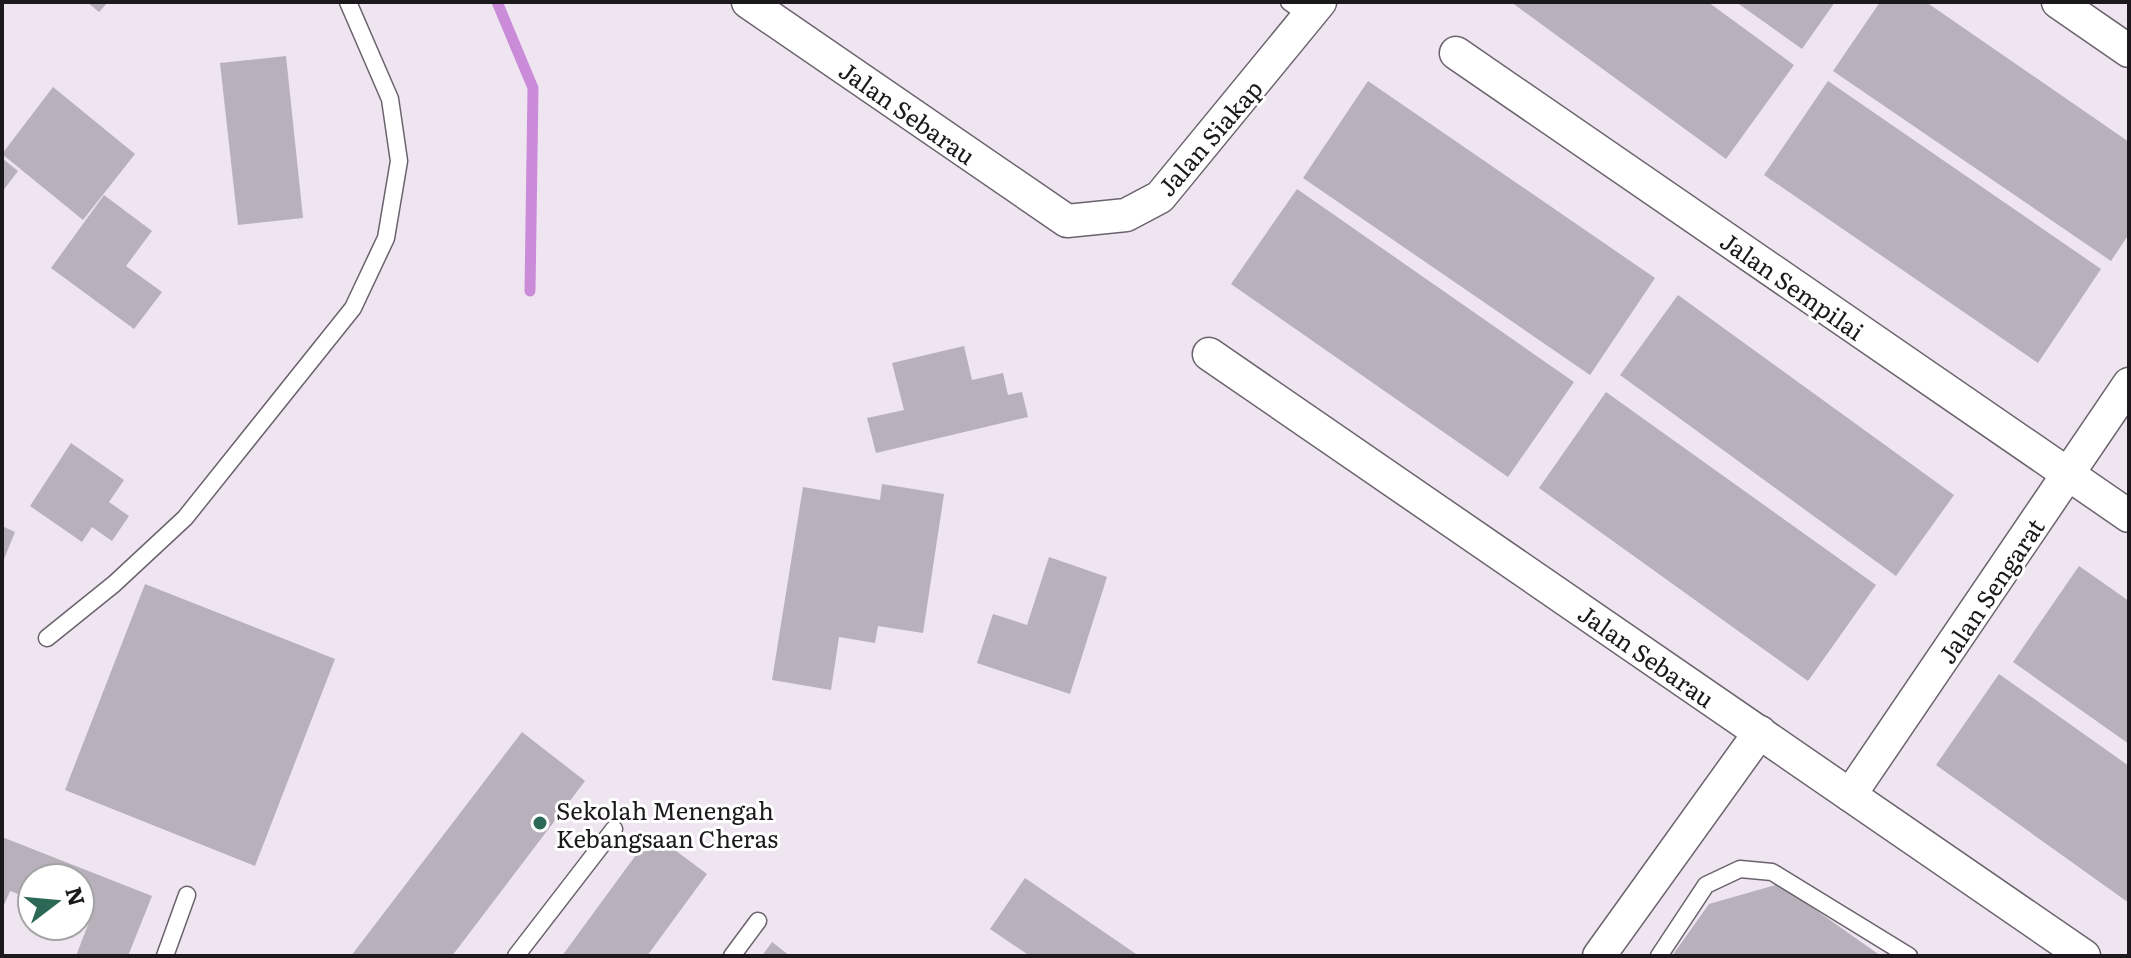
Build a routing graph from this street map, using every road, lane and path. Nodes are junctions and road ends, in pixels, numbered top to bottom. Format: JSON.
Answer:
{"nodes":[{"id":1,"x":348,"y":2,"type":"edge"},
{"id":2,"x":748,"y":2,"type":"edge"},
{"id":3,"x":2058,"y":2,"type":"edge"},
{"id":4,"x":1306,"y":7,"type":"edge"},
{"id":5,"x":2129,"y":51,"type":"edge"},
{"id":6,"x":1456,"y":53,"type":"dead end"},
{"id":7,"x":1067,"y":221,"type":"joint"},
{"id":8,"x":1209,"y":354,"type":"dead end"},
{"id":9,"x":2129,"y":384,"type":"edge"},
{"id":10,"x":2068,"y":475,"type":"junction"},
{"id":11,"x":2129,"y":516,"type":"edge"},
{"id":12,"x":47,"y":638,"type":"dead end"},
{"id":13,"x":1760,"y":732,"type":"junction"},
{"id":14,"x":1850,"y":795,"type":"junction"},
{"id":15,"x":614,"y":829,"type":"dead end"},
{"id":16,"x":187,"y":895,"type":"dead end"},
{"id":17,"x":758,"y":921,"type":"dead end"},
{"id":18,"x":165,"y":956,"type":"edge"},
{"id":19,"x":516,"y":956,"type":"edge"},
{"id":20,"x":732,"y":956,"type":"edge"},
{"id":21,"x":1599,"y":956,"type":"edge"},
{"id":22,"x":1659,"y":956,"type":"edge"},
{"id":23,"x":1909,"y":956,"type":"edge"},
{"id":24,"x":2084,"y":956,"type":"edge"}],
"edges":[{"from":1,"to":12,"type":"lane"},
{"from":2,"to":7,"type":"street","name":"Jalan Sebarau"},
{"from":3,"to":5,"type":"street"},
{"from":4,"to":7,"type":"street","name":"Jalan Siakap"},
{"from":6,"to":10,"type":"street","name":"Jalan Sempilai"},
{"from":8,"to":13,"type":"street","name":"Jalan Sebarau"},
{"from":9,"to":10,"type":"street","name":"Jalan Sengarat"},
{"from":10,"to":11,"type":"street","name":"Jalan Sempilai"},
{"from":10,"to":14,"type":"street","name":"Jalan Sengarat"},
{"from":13,"to":14,"type":"street","name":"Jalan Sebarau"},
{"from":13,"to":21,"type":"street"},
{"from":14,"to":24,"type":"street","name":"Jalan Sebarau"},
{"from":15,"to":19,"type":"lane"},
{"from":16,"to":18,"type":"lane"},
{"from":17,"to":20,"type":"lane"},
{"from":22,"to":23,"type":"lane"}]}
